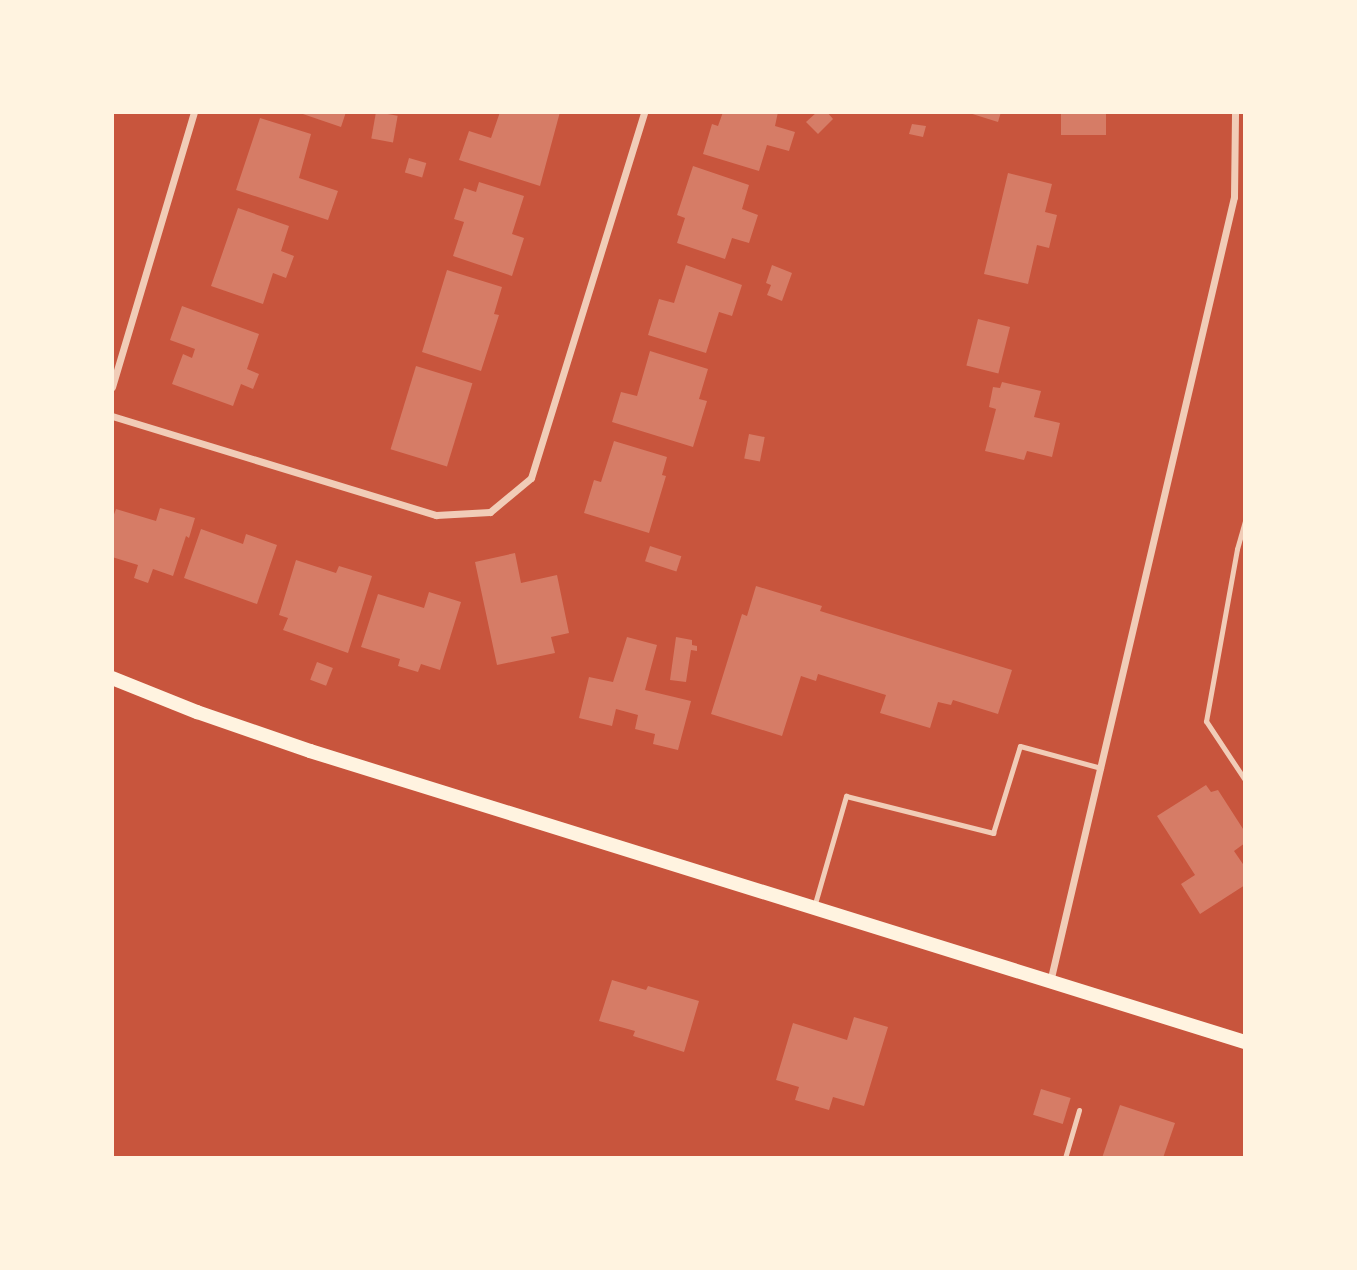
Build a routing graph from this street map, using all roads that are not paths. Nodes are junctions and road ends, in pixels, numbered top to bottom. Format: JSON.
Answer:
{"nodes":[{"id":1,"x":194,"y":112,"type":"edge"},
{"id":2,"x":644,"y":112,"type":"edge"},
{"id":3,"x":1235,"y":112,"type":"edge"},
{"id":4,"x":112,"y":387,"type":"edge"},
{"id":5,"x":112,"y":416,"type":"edge"},
{"id":6,"x":1245,"y":522,"type":"edge"},
{"id":7,"x":112,"y":678,"type":"edge"},
{"id":8,"x":1102,"y":769,"type":"junction"},
{"id":9,"x":1245,"y":780,"type":"edge"},
{"id":10,"x":814,"y":907,"type":"junction"},
{"id":11,"x":1050,"y":983,"type":"junction"},
{"id":12,"x":1245,"y":1042,"type":"edge"},
{"id":13,"x":1079,"y":1110,"type":"dead end"},
{"id":14,"x":1065,"y":1158,"type":"edge"}],
"edges":[{"from":1,"to":4,"type":"street"},
{"from":2,"to":5,"type":"street"},
{"from":3,"to":8,"type":"street"},
{"from":6,"to":9,"type":"lane"},
{"from":7,"to":10,"type":"main road"},
{"from":8,"to":10,"type":"lane"},
{"from":8,"to":11,"type":"street"},
{"from":10,"to":11,"type":"main road"},
{"from":11,"to":12,"type":"main road"},
{"from":13,"to":14,"type":"lane"}]}
